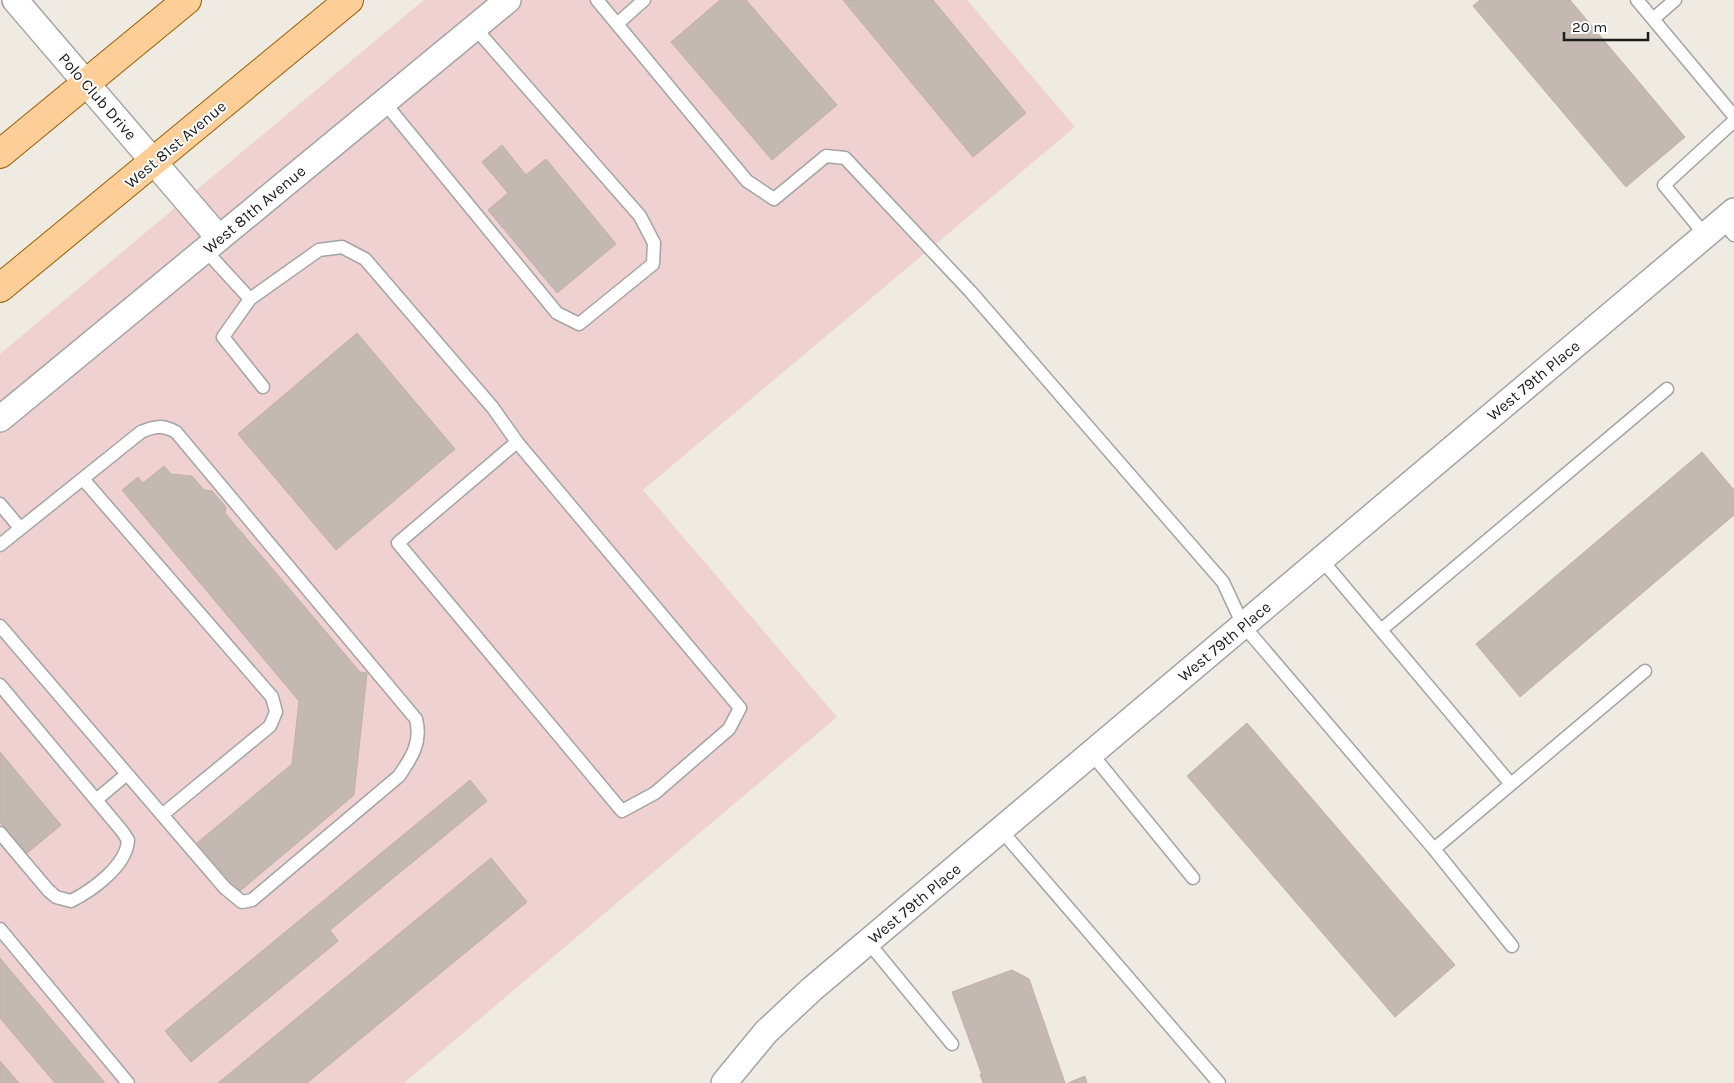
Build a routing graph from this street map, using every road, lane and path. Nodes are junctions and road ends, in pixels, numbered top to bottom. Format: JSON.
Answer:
{"nodes":[{"id":1,"x":15,"y":0,"type":"edge"},
{"id":2,"x":187,"y":0,"type":"edge"},
{"id":3,"x":349,"y":0,"type":"edge"},
{"id":4,"x":508,"y":0,"type":"edge"},
{"id":5,"x":597,"y":0,"type":"edge"},
{"id":6,"x":644,"y":0,"type":"edge"},
{"id":7,"x":1637,"y":0,"type":"edge"},
{"id":8,"x":1675,"y":0,"type":"edge"},
{"id":9,"x":1653,"y":19,"type":"junction"},
{"id":10,"x":617,"y":24,"type":"junction"},
{"id":11,"x":475,"y":28,"type":"junction"},
{"id":12,"x":86,"y":83,"type":"junction"},
{"id":13,"x":384,"y":102,"type":"junction"},
{"id":14,"x":1734,"y":116,"type":"edge"},
{"id":15,"x":1734,"y":121,"type":"edge"},
{"id":16,"x":0,"y":154,"type":"edge"},
{"id":17,"x":154,"y":162,"type":"junction"},
{"id":18,"x":1724,"y":226,"type":"edge"},
{"id":19,"x":212,"y":244,"type":"junction"},
{"id":20,"x":0,"y":288,"type":"edge"},
{"id":21,"x":250,"y":298,"type":"junction"},
{"id":22,"x":263,"y":387,"type":"dead end"},
{"id":23,"x":1666,"y":389,"type":"dead end"},
{"id":24,"x":0,"y":418,"type":"edge"},
{"id":25,"x":517,"y":442,"type":"junction"},
{"id":26,"x":83,"y":478,"type":"junction"},
{"id":27,"x":0,"y":504,"type":"edge"},
{"id":28,"x":20,"y":528,"type":"junction"},
{"id":29,"x":0,"y":545,"type":"edge"},
{"id":30,"x":1321,"y":559,"type":"junction"},
{"id":31,"x":1244,"y":625,"type":"junction"},
{"id":32,"x":0,"y":626,"type":"edge"},
{"id":33,"x":1381,"y":630,"type":"junction"},
{"id":34,"x":1645,"y":671,"type":"dead end"},
{"id":35,"x":0,"y":685,"type":"edge"},
{"id":36,"x":1091,"y":753,"type":"junction"},
{"id":37,"x":127,"y":774,"type":"junction"},
{"id":38,"x":1510,"y":783,"type":"junction"},
{"id":39,"x":96,"y":800,"type":"junction"},
{"id":40,"x":162,"y":815,"type":"junction"},
{"id":41,"x":1001,"y":830,"type":"junction"},
{"id":42,"x":0,"y":833,"type":"edge"},
{"id":43,"x":1434,"y":849,"type":"junction"},
{"id":44,"x":1193,"y":878,"type":"dead end"},
{"id":45,"x":0,"y":929,"type":"edge"},
{"id":46,"x":868,"y":942,"type":"junction"},
{"id":47,"x":1512,"y":946,"type":"dead end"},
{"id":48,"x":952,"y":1044,"type":"dead end"},
{"id":49,"x":128,"y":1083,"type":"edge"},
{"id":50,"x":724,"y":1083,"type":"edge"},
{"id":51,"x":1219,"y":1083,"type":"edge"}],
"edges":[{"from":1,"to":12,"type":"street","name":"Polo Club Drive"},
{"from":2,"to":12,"type":"main road"},
{"from":3,"to":17,"type":"main road","name":"West 81st Avenue"},
{"from":4,"to":11,"type":"street","name":"West 81th Avenue"},
{"from":5,"to":10,"type":"lane"},
{"from":6,"to":10,"type":"lane"},
{"from":7,"to":9,"type":"lane"},
{"from":8,"to":9,"type":"lane"},
{"from":9,"to":14,"type":"lane"},
{"from":10,"to":31,"type":"lane"},
{"from":11,"to":13,"type":"street","name":"West 81th Avenue"},
{"from":11,"to":13,"type":"lane"},
{"from":12,"to":16,"type":"main road"},
{"from":12,"to":17,"type":"street","name":"Polo Club Drive"},
{"from":13,"to":19,"type":"street","name":"West 81th Avenue"},
{"from":15,"to":18,"type":"lane"},
{"from":17,"to":19,"type":"street","name":"Polo Club Drive"},
{"from":17,"to":20,"type":"main road","name":"West 81st Avenue"},
{"from":18,"to":30,"type":"street","name":"West 79th Place"},
{"from":19,"to":21,"type":"lane"},
{"from":19,"to":24,"type":"street","name":"West 81th Avenue"},
{"from":21,"to":22,"type":"lane"},
{"from":21,"to":25,"type":"lane"},
{"from":23,"to":33,"type":"lane"},
{"from":25,"to":25,"type":"lane"},
{"from":26,"to":28,"type":"lane"},
{"from":26,"to":40,"type":"lane"},
{"from":26,"to":40,"type":"lane"},
{"from":27,"to":28,"type":"lane"},
{"from":28,"to":29,"type":"lane"},
{"from":30,"to":31,"type":"street","name":"West 79th Place"},
{"from":30,"to":33,"type":"lane"},
{"from":31,"to":36,"type":"street","name":"West 79th Place"},
{"from":31,"to":43,"type":"lane"},
{"from":32,"to":37,"type":"lane"},
{"from":33,"to":38,"type":"lane"},
{"from":34,"to":38,"type":"lane"},
{"from":35,"to":39,"type":"lane"},
{"from":36,"to":41,"type":"street","name":"West 79th Place"},
{"from":36,"to":44,"type":"lane"},
{"from":37,"to":39,"type":"lane"},
{"from":37,"to":40,"type":"lane"},
{"from":38,"to":43,"type":"lane"},
{"from":39,"to":42,"type":"lane"},
{"from":41,"to":46,"type":"street","name":"West 79th Place"},
{"from":41,"to":51,"type":"lane"},
{"from":43,"to":47,"type":"lane"},
{"from":45,"to":49,"type":"lane"},
{"from":46,"to":48,"type":"lane"},
{"from":46,"to":50,"type":"street","name":"West 79th Place"}]}
